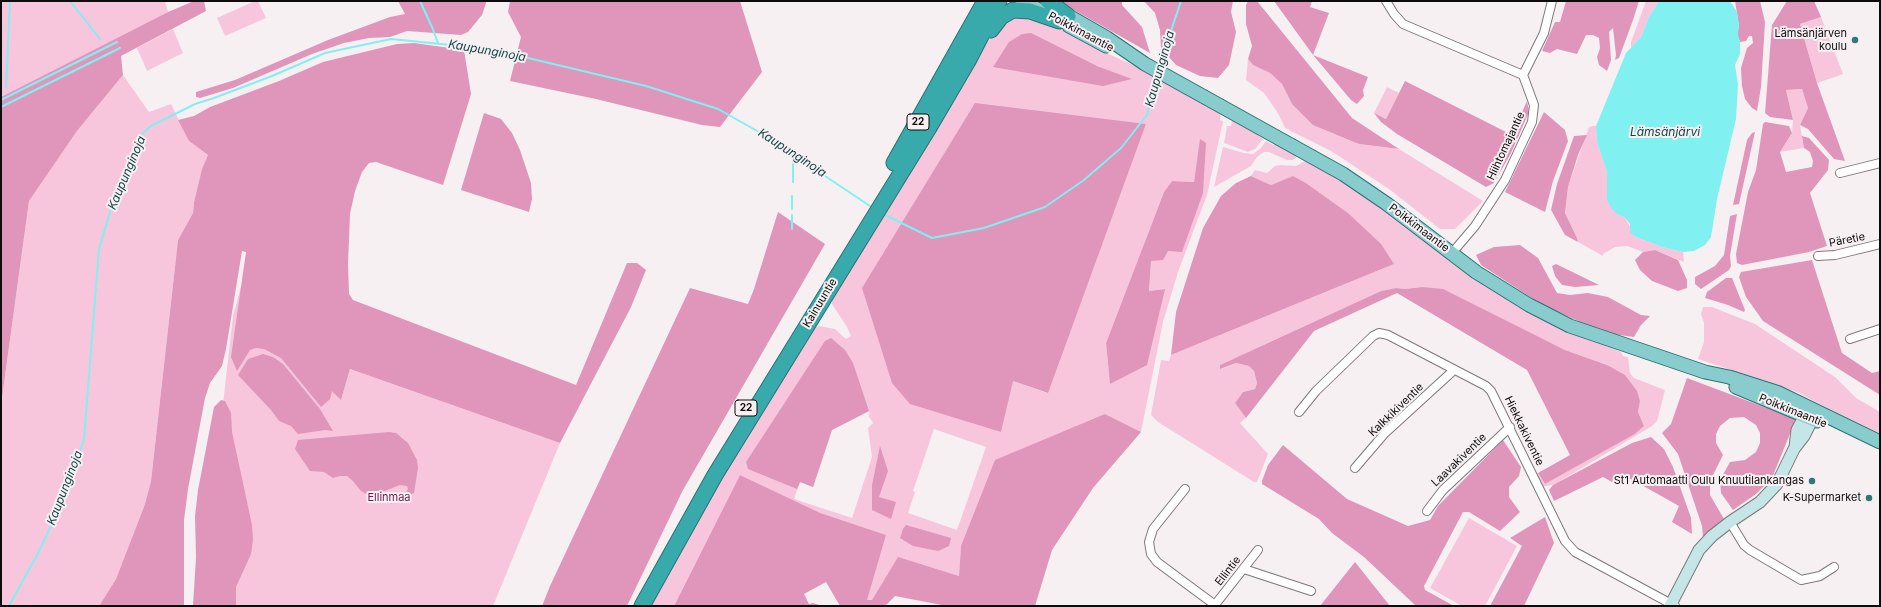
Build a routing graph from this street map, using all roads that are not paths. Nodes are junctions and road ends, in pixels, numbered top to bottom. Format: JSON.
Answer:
{"nodes":[{"id":1,"x":973,"y":1,"type":"edge"},
{"id":2,"x":985,"y":1,"type":"edge"},
{"id":3,"x":999,"y":1,"type":"edge"},
{"id":4,"x":1022,"y":1,"type":"edge"},
{"id":5,"x":1041,"y":1,"type":"edge"},
{"id":6,"x":1048,"y":1,"type":"edge"},
{"id":7,"x":1386,"y":1,"type":"edge"},
{"id":8,"x":1552,"y":1,"type":"edge"},
{"id":9,"x":1064,"y":19,"type":"junction"},
{"id":10,"x":954,"y":71,"type":"junction"},
{"id":11,"x":1523,"y":75,"type":"junction"},
{"id":12,"x":1880,"y":163,"type":"edge"},
{"id":13,"x":1840,"y":173,"type":"dead end"},
{"id":14,"x":869,"y":214,"type":"junction"},
{"id":15,"x":1880,"y":244,"type":"edge"},
{"id":16,"x":1452,"y":254,"type":"junction"},
{"id":17,"x":1818,"y":256,"type":"dead end"},
{"id":18,"x":1880,"y":329,"type":"edge"},
{"id":19,"x":1850,"y":339,"type":"dead end"},
{"id":20,"x":1454,"y":370,"type":"junction"},
{"id":21,"x":1299,"y":412,"type":"dead end"},
{"id":22,"x":1811,"y":413,"type":"junction"},
{"id":23,"x":1510,"y":427,"type":"junction"},
{"id":24,"x":1880,"y":442,"type":"edge"},
{"id":25,"x":1880,"y":451,"type":"edge"},
{"id":26,"x":1355,"y":468,"type":"dead end"},
{"id":27,"x":1185,"y":489,"type":"dead end"},
{"id":28,"x":1426,"y":511,"type":"dead end"},
{"id":29,"x":1730,"y":522,"type":"junction"},
{"id":30,"x":1258,"y":550,"type":"dead end"},
{"id":31,"x":1834,"y":567,"type":"dead end"},
{"id":32,"x":1244,"y":569,"type":"junction"},
{"id":33,"x":1311,"y":591,"type":"dead end"},
{"id":34,"x":1672,"y":605,"type":"edge"},
{"id":35,"x":631,"y":606,"type":"edge"},
{"id":36,"x":642,"y":606,"type":"edge"},
{"id":37,"x":1215,"y":606,"type":"edge"}],
"edges":[{"from":1,"to":10,"type":"highway"},
{"from":2,"to":10,"type":"highway","name":"Kainuuntie","number":"22"},
{"from":3,"to":10,"type":"highway","name":"Kainuuntie","number":"22"},
{"from":4,"to":9,"type":"main road","name":"Poikkimaantie"},
{"from":5,"to":9,"type":"main road","name":"Poikkimaantie"},
{"from":6,"to":9,"type":"highway"},
{"from":7,"to":11,"type":"street"},
{"from":8,"to":11,"type":"street"},
{"from":9,"to":10,"type":"highway"},
{"from":9,"to":16,"type":"main road","name":"Poikkimaantie"},
{"from":10,"to":14,"type":"highway","name":"Kainuuntie","number":"22"},
{"from":11,"to":16,"type":"street","name":"Hiihtomajantie"},
{"from":12,"to":13,"type":"street"},
{"from":14,"to":35,"type":"highway","name":"Kainuuntie","number":"22"},
{"from":14,"to":36,"type":"highway","name":"Kainuuntie","number":"22"},
{"from":15,"to":17,"type":"street","name":"Päretie"},
{"from":16,"to":22,"type":"main road","name":"Poikkimaantie"},
{"from":18,"to":19,"type":"street"},
{"from":20,"to":21,"type":"street","name":"Hiekkakiventie"},
{"from":20,"to":23,"type":"street","name":"Hiekkakiventie"},
{"from":20,"to":26,"type":"street","name":"Kalkkikiventie"},
{"from":22,"to":24,"type":"main road","name":"Poikkimaantie"},
{"from":22,"to":25,"type":"main road","name":"Poikkimaantie"},
{"from":22,"to":29,"type":"street"},
{"from":23,"to":28,"type":"street","name":"Laavakiventie"},
{"from":23,"to":34,"type":"street","name":"Hiekkakiventie"},
{"from":27,"to":37,"type":"street"},
{"from":29,"to":31,"type":"street"},
{"from":29,"to":34,"type":"street"},
{"from":30,"to":32,"type":"street","name":"Ellintie"},
{"from":32,"to":33,"type":"street"},
{"from":32,"to":37,"type":"street","name":"Ellintie"}]}
